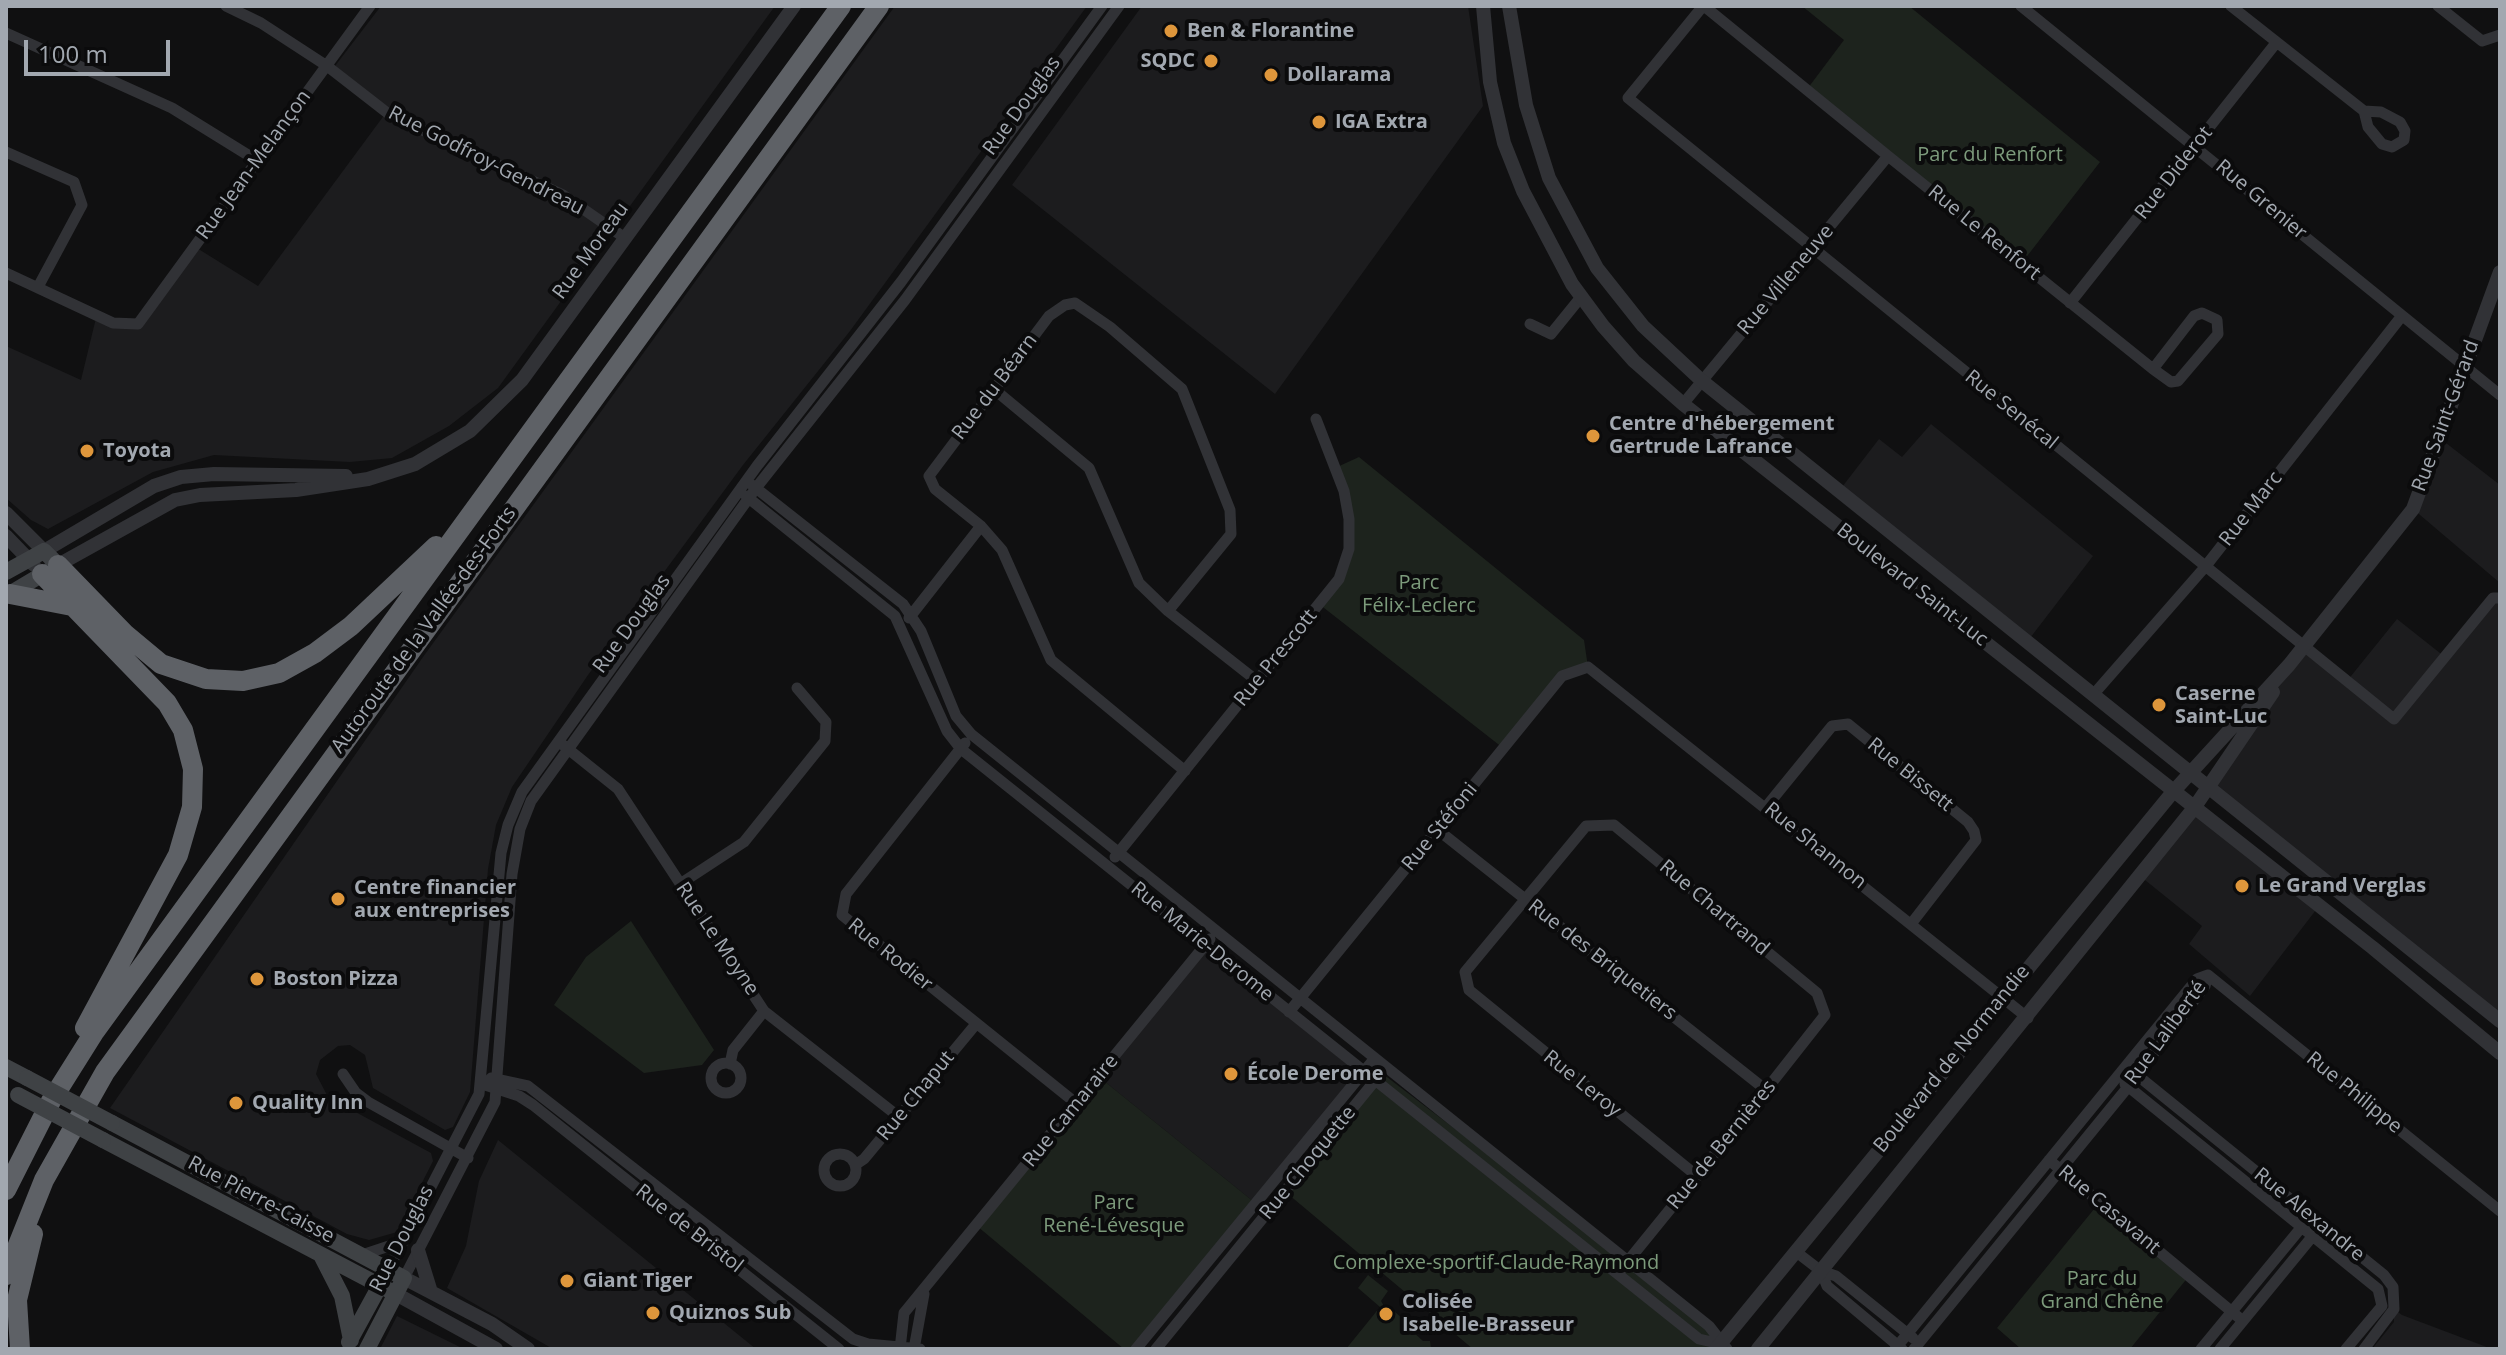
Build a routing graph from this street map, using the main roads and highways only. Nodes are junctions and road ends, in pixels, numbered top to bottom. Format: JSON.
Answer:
{"nodes":[{"id":1,"x":841,"y":6,"type":"edge"},
{"id":2,"x":879,"y":6,"type":"edge"},
{"id":3,"x":474,"y":510,"type":"junction"},
{"id":4,"x":43,"y":562,"type":"junction"},
{"id":5,"x":6,"y":572,"type":"edge"},
{"id":6,"x":8,"y":595,"type":"edge"},
{"id":7,"x":72,"y":606,"type":"junction"},
{"id":8,"x":127,"y":1040,"type":"junction"},
{"id":9,"x":6,"y":1067,"type":"edge"},
{"id":10,"x":12,"y":1092,"type":"edge"},
{"id":11,"x":53,"y":1097,"type":"junction"},
{"id":12,"x":6,"y":1190,"type":"edge"},
{"id":13,"x":321,"y":1255,"type":"junction"},
{"id":14,"x":388,"y":1270,"type":"junction"},
{"id":15,"x":6,"y":1275,"type":"edge"},
{"id":16,"x":404,"y":1278,"type":"joint"},
{"id":17,"x":380,"y":1286,"type":"junction"},
{"id":18,"x":396,"y":1294,"type":"junction"},
{"id":19,"x":348,"y":1344,"type":"edge"},
{"id":20,"x":20,"y":1349,"type":"edge"},
{"id":21,"x":367,"y":1349,"type":"edge"}],
"edges":[{"from":1,"to":3,"type":"highway","name":"Autoroute de la Vallée-des-Forts"},
{"from":2,"to":8,"type":"highway","name":"Autoroute de la Vallée-des-Forts"},
{"from":3,"to":4,"type":"highway"},
{"from":3,"to":11,"type":"highway","name":"Autoroute de la Vallée-des-Forts"},
{"from":4,"to":5,"type":"main road","name":"Rue Moreau"},
{"from":4,"to":6,"type":"main road","name":"Rue Moreau"},
{"from":4,"to":7,"type":"highway"},
{"from":6,"to":7,"type":"highway"},
{"from":7,"to":11,"type":"highway"},
{"from":8,"to":15,"type":"highway","name":"Autoroute de la Vallée-des-Forts"},
{"from":8,"to":20,"type":"highway"},
{"from":9,"to":11,"type":"main road","name":"Rue Pierre-Caisse","bridge":true},
{"from":10,"to":13,"type":"main road","name":"Rue Pierre-Caisse","bridge":true},
{"from":11,"to":12,"type":"highway","name":"Autoroute de la Vallée-des-Forts"},
{"from":11,"to":14,"type":"main road","name":"Rue Pierre-Caisse","bridge":true},
{"from":13,"to":17,"type":"main road","name":"Rue Pierre-Caisse"},
{"from":13,"to":19,"type":"main road"},
{"from":14,"to":16,"type":"main road","name":"Rue Pierre-Caisse"},
{"from":14,"to":17,"type":"main road","name":"Rue Douglas"},
{"from":16,"to":18,"type":"main road","name":"Rue Douglas"},
{"from":17,"to":18,"type":"main road","name":"Rue Pierre-Caisse"},
{"from":17,"to":19,"type":"main road","name":"Rue Douglas"},
{"from":18,"to":21,"type":"main road","name":"Rue Douglas"}]}
